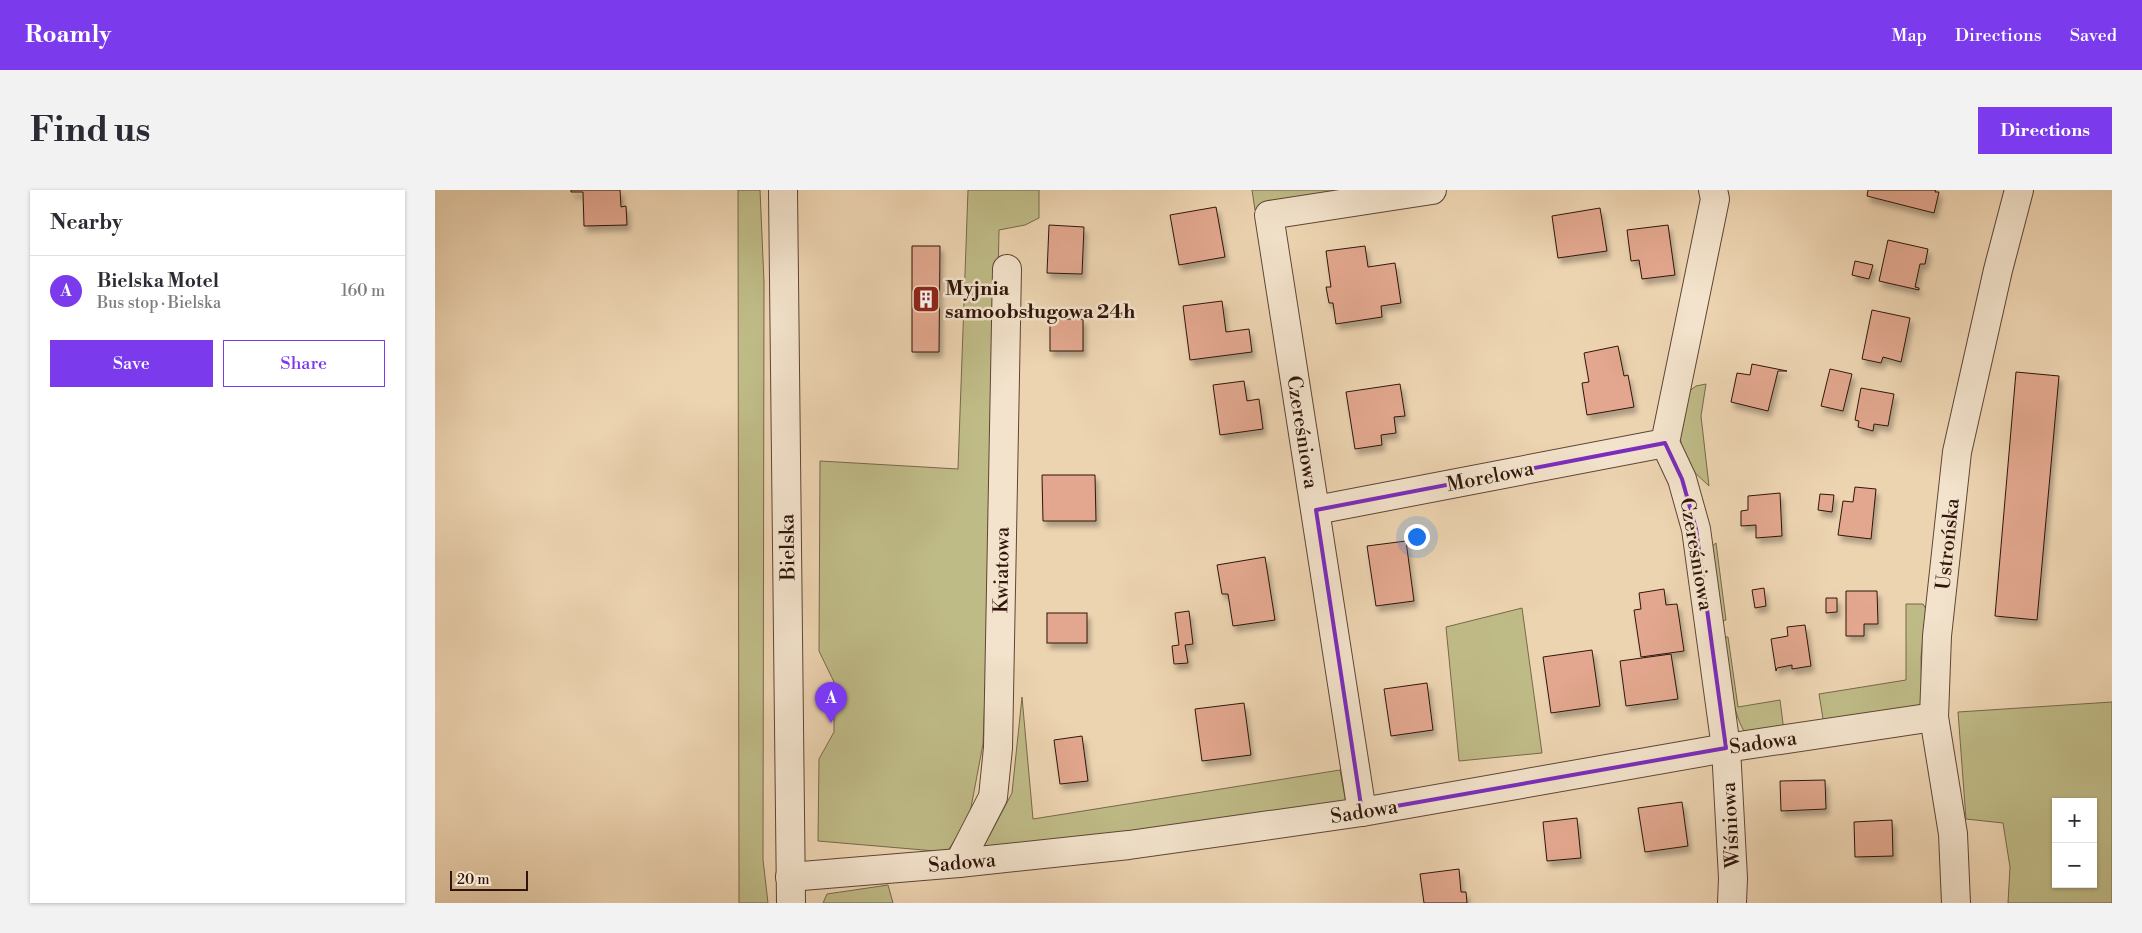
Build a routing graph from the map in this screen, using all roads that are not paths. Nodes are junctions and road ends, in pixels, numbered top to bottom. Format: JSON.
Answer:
{"nodes":[{"id":1,"x":783,"y":190,"type":"edge"},
{"id":2,"x":1432,"y":190,"type":"edge"},
{"id":3,"x":1713,"y":190,"type":"edge"},
{"id":4,"x":2019,"y":190,"type":"edge"},
{"id":5,"x":1007,"y":269,"type":"dead end"},
{"id":6,"x":1665,"y":443,"type":"junction"},
{"id":7,"x":1316,"y":510,"type":"junction"},
{"id":8,"x":1934,"y":717,"type":"junction"},
{"id":9,"x":1726,"y":748,"type":"junction"},
{"id":10,"x":1362,"y":812,"type":"junction"},
{"id":11,"x":959,"y":863,"type":"junction"},
{"id":12,"x":790,"y":890,"type":"edge"},
{"id":13,"x":1732,"y":903,"type":"edge"},
{"id":14,"x":1956,"y":903,"type":"edge"}],
"edges":[{"from":1,"to":12,"type":"street","name":"Bielska"},
{"from":2,"to":7,"type":"street","name":"Czereśniowa"},
{"from":3,"to":6,"type":"street"},
{"from":4,"to":8,"type":"street","name":"Ustrońska"},
{"from":5,"to":11,"type":"street","name":"Kwiatowa"},
{"from":6,"to":7,"type":"street","name":"Morelowa"},
{"from":6,"to":9,"type":"street","name":"Czereśniowa"},
{"from":7,"to":10,"type":"street","name":"Czereśniowa"},
{"from":8,"to":9,"type":"street","name":"Sadowa"},
{"from":8,"to":14,"type":"street","name":"Ustrońska"},
{"from":9,"to":10,"type":"street","name":"Sadowa"},
{"from":9,"to":13,"type":"street","name":"Wiśniowa"},
{"from":10,"to":11,"type":"street","name":"Sadowa"},
{"from":11,"to":12,"type":"street","name":"Sadowa"}]}
